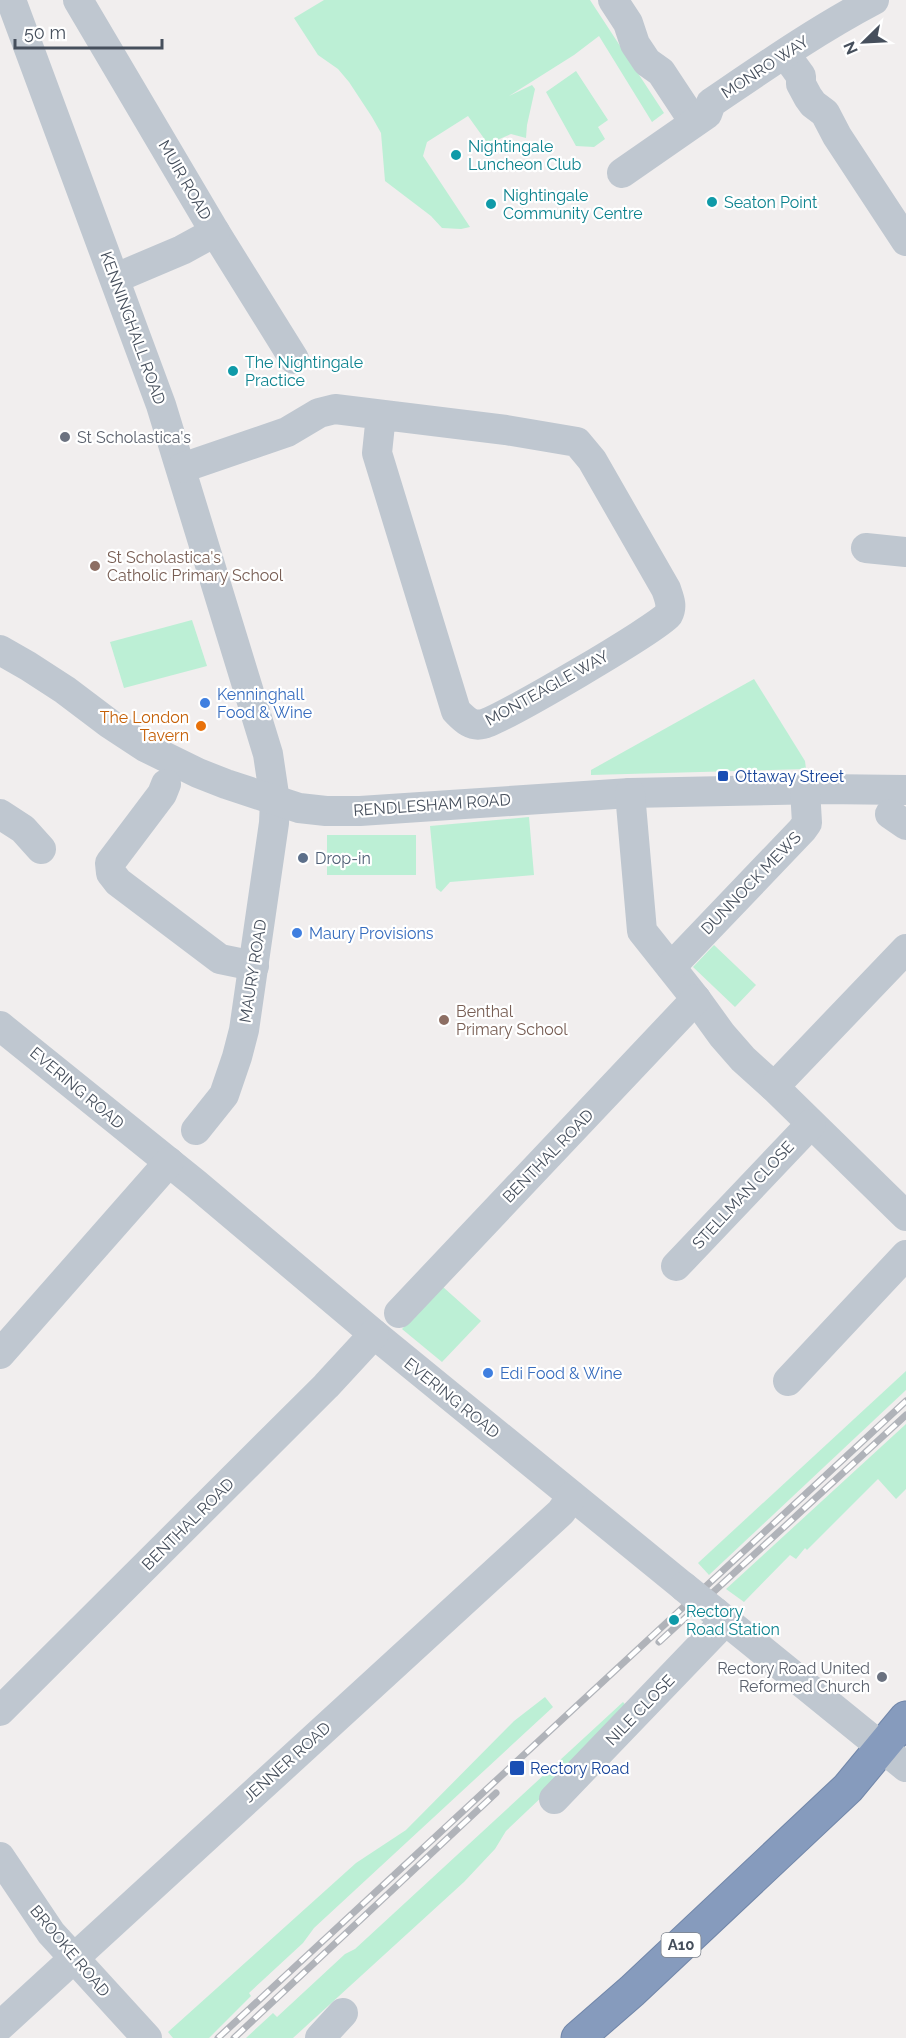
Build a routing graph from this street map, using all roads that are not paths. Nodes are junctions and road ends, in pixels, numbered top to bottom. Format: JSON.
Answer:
{"nodes":[{"id":1,"x":78,"y":0,"type":"edge"},
{"id":2,"x":614,"y":0,"type":"edge"},
{"id":3,"x":874,"y":0,"type":"edge"},
{"id":4,"x":840,"y":8,"type":"edge"},
{"id":5,"x":9,"y":10,"type":"edge"},
{"id":6,"x":785,"y":54,"type":"junction"},
{"id":7,"x":694,"y":122,"type":"junction"},
{"id":8,"x":622,"y":173,"type":"dead end"},
{"id":9,"x":215,"y":232,"type":"junction"},
{"id":10,"x":906,"y":241,"type":"edge"},
{"id":11,"x":116,"y":279,"type":"junction"},
{"id":12,"x":294,"y":359,"type":"dead end"},
{"id":13,"x":381,"y":415,"type":"junction"},
{"id":14,"x":182,"y":468,"type":"junction"},
{"id":15,"x":866,"y":548,"type":"dead end"},
{"id":16,"x":906,"y":552,"type":"edge"},
{"id":17,"x":0,"y":650,"type":"edge"},
{"id":18,"x":166,"y":784,"type":"dead end"},
{"id":19,"x":805,"y":789,"type":"junction"},
{"id":20,"x":630,"y":793,"type":"junction"},
{"id":21,"x":274,"y":801,"type":"junction"},
{"id":22,"x":901,"y":810,"type":"edge"},
{"id":23,"x":0,"y":814,"type":"edge"},
{"id":24,"x":41,"y":849,"type":"dead end"},
{"id":25,"x":906,"y":948,"type":"edge"},
{"id":26,"x":254,"y":966,"type":"junction"},
{"id":27,"x":671,"y":967,"type":"junction"},
{"id":28,"x":696,"y":999,"type":"junction"},
{"id":29,"x":0,"y":1026,"type":"edge"},
{"id":30,"x":774,"y":1087,"type":"junction"},
{"id":31,"x":811,"y":1124,"type":"junction"},
{"id":32,"x":196,"y":1130,"type":"dead end"},
{"id":33,"x":169,"y":1162,"type":"junction"},
{"id":34,"x":906,"y":1216,"type":"edge"},
{"id":35,"x":906,"y":1255,"type":"edge"},
{"id":36,"x":676,"y":1266,"type":"dead end"},
{"id":37,"x":399,"y":1313,"type":"dead end"},
{"id":38,"x":374,"y":1334,"type":"junction"},
{"id":39,"x":0,"y":1354,"type":"edge"},
{"id":40,"x":788,"y":1381,"type":"dead end"},
{"id":41,"x":572,"y":1496,"type":"junction"},
{"id":42,"x":720,"y":1616,"type":"junction"},
{"id":43,"x":0,"y":1712,"type":"edge"},
{"id":44,"x":906,"y":1719,"type":"edge"},
{"id":45,"x":894,"y":1757,"type":"edge"},
{"id":46,"x":554,"y":1799,"type":"dead end"},
{"id":47,"x":0,"y":1857,"type":"edge"},
{"id":48,"x":73,"y":1958,"type":"junction"},
{"id":49,"x":344,"y":2013,"type":"dead end"},
{"id":50,"x":0,"y":2026,"type":"edge"},
{"id":51,"x":147,"y":2038,"type":"edge"},
{"id":52,"x":320,"y":2038,"type":"edge"},
{"id":53,"x":578,"y":2038,"type":"edge"}],
"edges":[{"from":1,"to":9,"type":"street","name":"MUIR ROAD"},
{"from":2,"to":7,"type":"street"},
{"from":3,"to":4,"type":"street","name":"MONRO WAY"},
{"from":4,"to":6,"type":"street","name":"MONRO WAY"},
{"from":5,"to":11,"type":"street","name":"KENNINGHALL ROAD"},
{"from":6,"to":7,"type":"street","name":"MONRO WAY"},
{"from":6,"to":10,"type":"street"},
{"from":7,"to":8,"type":"street","name":"MONRO WAY"},
{"from":9,"to":11,"type":"street"},
{"from":9,"to":12,"type":"street","name":"MUIR ROAD"},
{"from":11,"to":14,"type":"street","name":"KENNINGHALL ROAD"},
{"from":13,"to":13,"type":"street","name":"MONTEAGLE WAY"},
{"from":13,"to":14,"type":"street"},
{"from":14,"to":21,"type":"street","name":"KENNINGHALL ROAD"},
{"from":15,"to":16,"type":"street"},
{"from":17,"to":21,"type":"street","name":"RENDLESHAM ROAD"},
{"from":18,"to":26,"type":"street"},
{"from":19,"to":20,"type":"street","name":"RENDLESHAM ROAD"},
{"from":19,"to":22,"type":"street","name":"RENDLESHAM ROAD"},
{"from":19,"to":27,"type":"street","name":"DUNNOCK MEWS"},
{"from":20,"to":21,"type":"street","name":"RENDLESHAM ROAD"},
{"from":20,"to":27,"type":"street"},
{"from":21,"to":26,"type":"street","name":"MAURY ROAD"},
{"from":23,"to":24,"type":"street"},
{"from":25,"to":30,"type":"street"},
{"from":26,"to":32,"type":"street","name":"MAURY ROAD"},
{"from":27,"to":28,"type":"street"},
{"from":28,"to":30,"type":"street"},
{"from":28,"to":37,"type":"street","name":"BENTHAL ROAD"},
{"from":29,"to":33,"type":"street","name":"EVERING ROAD"},
{"from":30,"to":31,"type":"street"},
{"from":31,"to":34,"type":"street"},
{"from":31,"to":36,"type":"street","name":"STELLMAN CLOSE"},
{"from":33,"to":38,"type":"street","name":"EVERING ROAD"},
{"from":33,"to":39,"type":"street"},
{"from":35,"to":40,"type":"street"},
{"from":38,"to":41,"type":"street","name":"EVERING ROAD"},
{"from":38,"to":43,"type":"street","name":"BENTHAL ROAD"},
{"from":41,"to":42,"type":"street","name":"EVERING ROAD","bridge":true},
{"from":41,"to":48,"type":"street","name":"JENNER ROAD"},
{"from":42,"to":45,"type":"street","name":"EVERING ROAD"},
{"from":42,"to":46,"type":"street","name":"NILE CLOSE"},
{"from":44,"to":45,"type":"highway","number":"A10"},
{"from":45,"to":53,"type":"highway","number":"A10"},
{"from":47,"to":48,"type":"street","name":"BROOKE ROAD"},
{"from":48,"to":50,"type":"street","name":"JENNER ROAD"},
{"from":48,"to":51,"type":"street","name":"BROOKE ROAD"},
{"from":49,"to":52,"type":"street"}]}
